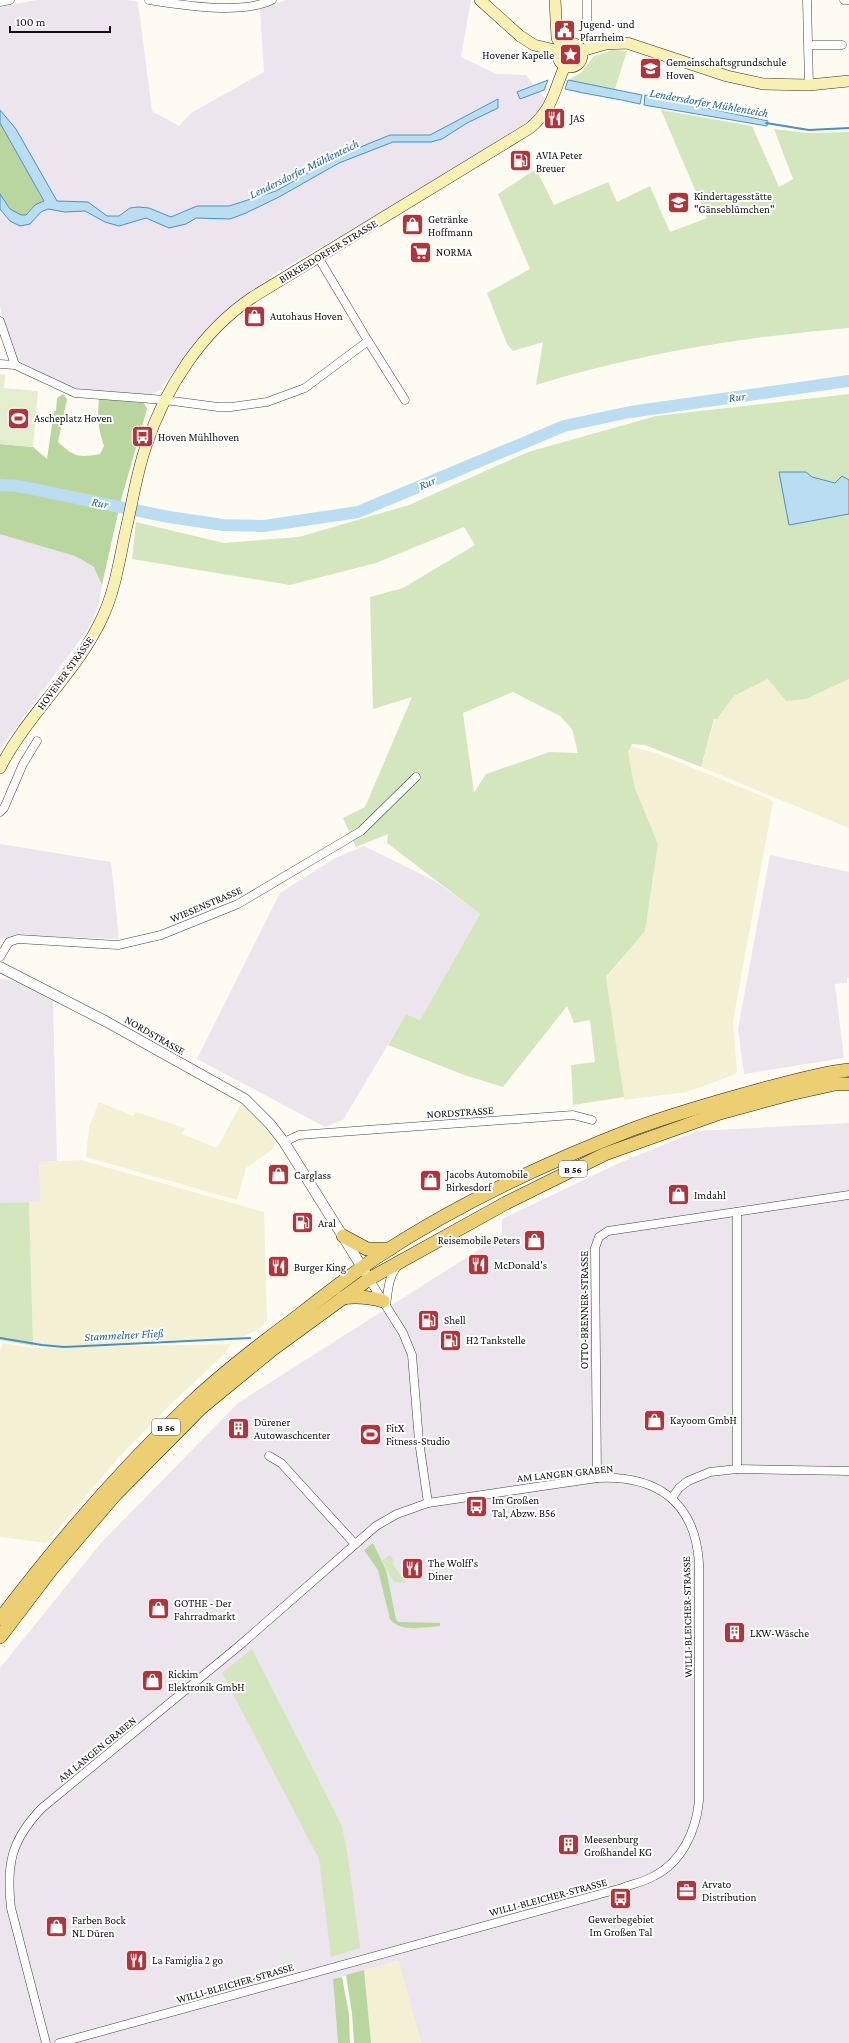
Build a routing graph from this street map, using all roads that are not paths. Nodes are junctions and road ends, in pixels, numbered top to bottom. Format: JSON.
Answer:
{"nodes":[{"id":1,"x":10,"y":0,"type":"edge"},
{"id":2,"x":149,"y":0,"type":"edge"},
{"id":3,"x":272,"y":0,"type":"edge"},
{"id":4,"x":480,"y":0,"type":"edge"},
{"id":5,"x":555,"y":0,"type":"edge"},
{"id":6,"x":587,"y":0,"type":"edge"},
{"id":7,"x":807,"y":0,"type":"edge"},
{"id":8,"x":844,"y":0,"type":"edge"},
{"id":9,"x":849,"y":0,"type":"edge"},
{"id":10,"x":0,"y":2,"type":"edge"},
{"id":11,"x":809,"y":45,"type":"junction"},
{"id":12,"x":842,"y":45,"type":"dead end"},
{"id":13,"x":561,"y":48,"type":"junction"},
{"id":14,"x":586,"y":49,"type":"junction"},
{"id":15,"x":565,"y":66,"type":"junction"},
{"id":16,"x":849,"y":81,"type":"edge"},
{"id":17,"x":809,"y":85,"type":"junction"},
{"id":18,"x":318,"y":257,"type":"junction"},
{"id":19,"x":0,"y":321,"type":"edge"},
{"id":20,"x":368,"y":341,"type":"junction"},
{"id":21,"x":0,"y":364,"type":"edge"},
{"id":22,"x":14,"y":365,"type":"junction"},
{"id":23,"x":165,"y":400,"type":"junction"},
{"id":24,"x":405,"y":400,"type":"dead end"},
{"id":25,"x":137,"y":479,"type":"joint"},
{"id":26,"x":37,"y":741,"type":"dead end"},
{"id":27,"x":0,"y":768,"type":"edge"},
{"id":28,"x":416,"y":778,"type":"dead end"},
{"id":29,"x":0,"y":812,"type":"edge"},
{"id":30,"x":0,"y":957,"type":"edge"},
{"id":31,"x":0,"y":968,"type":"edge"},
{"id":32,"x":849,"y":1070,"type":"edge"},
{"id":33,"x":849,"y":1084,"type":"edge"},
{"id":34,"x":592,"y":1120,"type":"dead end"},
{"id":35,"x":284,"y":1142,"type":"junction"},
{"id":36,"x":849,"y":1195,"type":"edge"},
{"id":37,"x":738,"y":1212,"type":"junction"},
{"id":38,"x":343,"y":1236,"type":"junction"},
{"id":39,"x":390,"y":1249,"type":"junction"},
{"id":40,"x":405,"y":1258,"type":"junction"},
{"id":41,"x":362,"y":1267,"type":"junction"},
{"id":42,"x":369,"y":1279,"type":"junction"},
{"id":43,"x":342,"y":1298,"type":"junction"},
{"id":44,"x":384,"y":1303,"type":"junction"},
{"id":45,"x":269,"y":1456,"type":"dead end"},
{"id":46,"x":737,"y":1469,"type":"junction"},
{"id":47,"x":849,"y":1471,"type":"edge"},
{"id":48,"x":597,"y":1478,"type":"junction"},
{"id":49,"x":672,"y":1498,"type":"junction"},
{"id":50,"x":428,"y":1503,"type":"junction"},
{"id":51,"x":355,"y":1544,"type":"junction"},
{"id":52,"x":0,"y":1619,"type":"edge"},
{"id":53,"x":0,"y":1637,"type":"edge"},
{"id":54,"x":46,"y":2043,"type":"edge"},
{"id":55,"x":59,"y":2043,"type":"edge"}],
"edges":[{"from":1,"to":10,"type":"street"},
{"from":2,"to":3,"type":"street"},
{"from":4,"to":13,"type":"main road"},
{"from":5,"to":13,"type":"main road"},
{"from":6,"to":14,"type":"street"},
{"from":7,"to":11,"type":"street"},
{"from":8,"to":9,"type":"street"},
{"from":11,"to":12,"type":"street"},
{"from":11,"to":17,"type":"street"},
{"from":13,"to":14,"type":"main road"},
{"from":13,"to":15,"type":"main road"},
{"from":14,"to":15,"type":"main road"},
{"from":14,"to":17,"type":"main road"},
{"from":15,"to":18,"type":"main road","name":"BIRKESDORFER STRASSE"},
{"from":16,"to":17,"type":"main road"},
{"from":18,"to":20,"type":"street"},
{"from":18,"to":23,"type":"main road","name":"BIRKESDORFER STRASSE"},
{"from":19,"to":22,"type":"street"},
{"from":20,"to":23,"type":"street"},
{"from":20,"to":24,"type":"street"},
{"from":21,"to":22,"type":"street"},
{"from":22,"to":23,"type":"street"},
{"from":23,"to":25,"type":"main road","name":"BIRKESDORFER STRASSE"},
{"from":25,"to":27,"type":"main road","name":"HOVENER STRASSE"},
{"from":26,"to":29,"type":"street"},
{"from":28,"to":30,"type":"street","name":"WIESENSTRASSE"},
{"from":31,"to":35,"type":"street","name":"NORDSTRASSE"},
{"from":32,"to":39,"type":"main road","number":"B 56"},
{"from":33,"to":40,"type":"main road","number":"B 56"},
{"from":34,"to":35,"type":"street","name":"NORDSTRASSE"},
{"from":35,"to":38,"type":"street","name":"NORDSTRASSE"},
{"from":36,"to":37,"type":"street","name":"OTTO-BRENNER-STRASSE"},
{"from":37,"to":46,"type":"street"},
{"from":37,"to":48,"type":"street","name":"OTTO-BRENNER-STRASSE"},
{"from":38,"to":39,"type":"main road"},
{"from":38,"to":41,"type":"street","name":"NORDSTRASSE"},
{"from":39,"to":41,"type":"main road","number":"B 56"},
{"from":40,"to":42,"type":"main road","number":"B 56"},
{"from":40,"to":44,"type":"street"},
{"from":41,"to":42,"type":"street","name":"NORDSTRASSE"},
{"from":41,"to":52,"type":"main road","number":"B 56"},
{"from":42,"to":43,"type":"main road","number":"B 56"},
{"from":42,"to":44,"type":"street"},
{"from":43,"to":44,"type":"main road"},
{"from":43,"to":53,"type":"main road","number":"B 56"},
{"from":44,"to":50,"type":"street"},
{"from":45,"to":51,"type":"street"},
{"from":46,"to":47,"type":"street"},
{"from":46,"to":49,"type":"street"},
{"from":48,"to":49,"type":"street","name":"AM LANGEN GRABEN"},
{"from":48,"to":50,"type":"street","name":"AM LANGEN GRABEN"},
{"from":49,"to":55,"type":"street","name":"WILLI-BLEICHER-STRASSE"},
{"from":50,"to":51,"type":"street","name":"AM LANGEN GRABEN"},
{"from":51,"to":54,"type":"street","name":"AM LANGEN GRABEN"}]}
